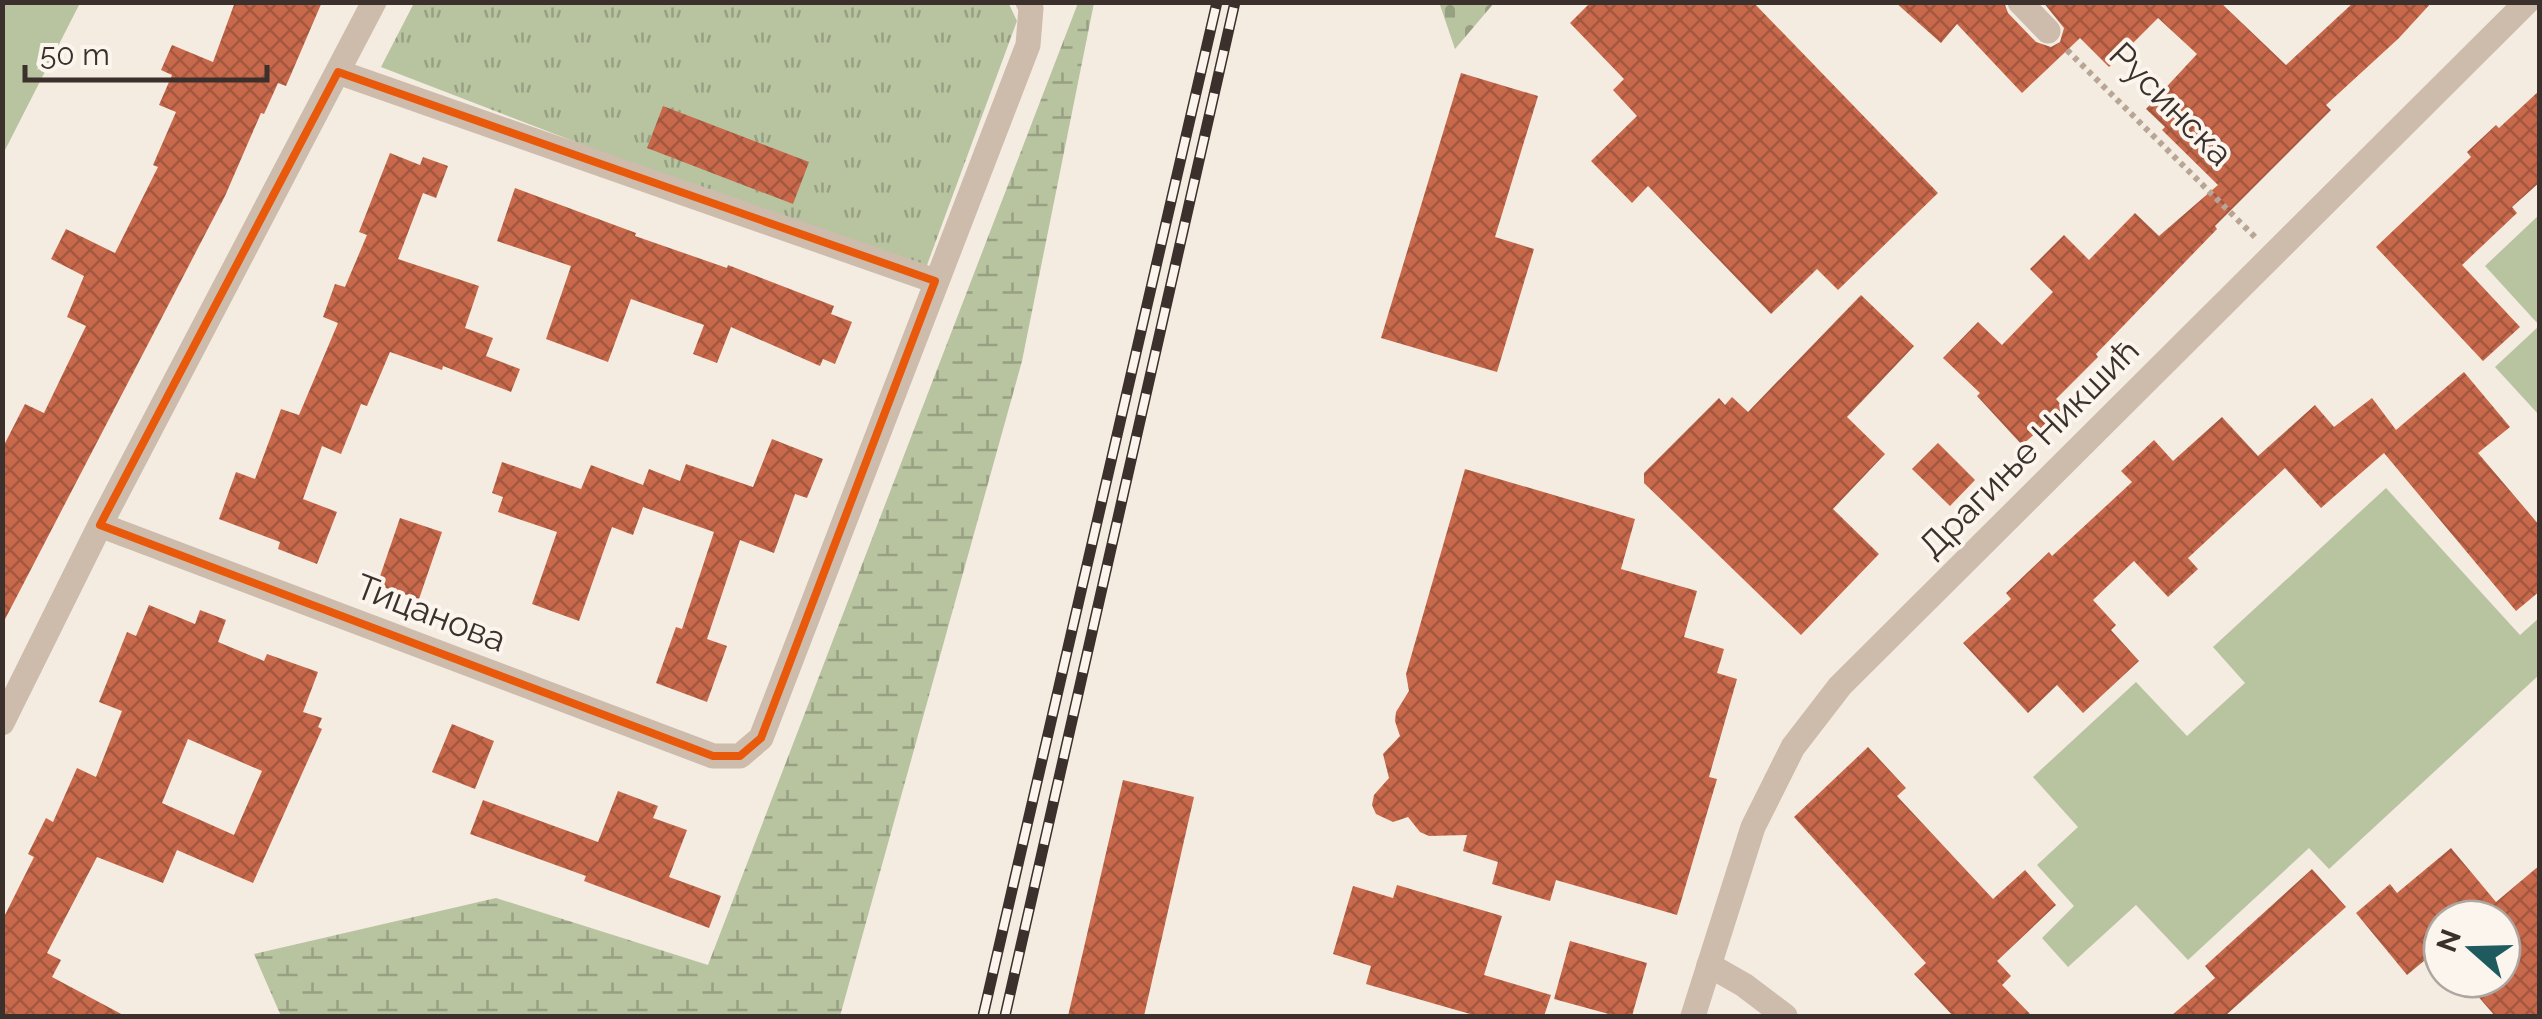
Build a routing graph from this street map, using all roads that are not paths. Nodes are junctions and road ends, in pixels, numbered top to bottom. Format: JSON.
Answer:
{"nodes":[{"id":1,"x":374,"y":2,"type":"edge"},
{"id":2,"x":2020,"y":2,"type":"edge"},
{"id":3,"x":2527,"y":2,"type":"edge"},
{"id":4,"x":1029,"y":5,"type":"edge"},
{"id":5,"x":2048,"y":31,"type":"road end"},
{"id":6,"x":338,"y":72,"type":"junction"},
{"id":7,"x":935,"y":281,"type":"junction"},
{"id":8,"x":100,"y":525,"type":"junction"},
{"id":9,"x":2,"y":723,"type":"edge"},
{"id":10,"x":1709,"y":965,"type":"junction"},
{"id":11,"x":1693,"y":1016,"type":"edge"},
{"id":12,"x":1785,"y":1016,"type":"edge"}],
"edges":[{"from":1,"to":6,"type":"street"},
{"from":2,"to":5,"type":"street"},
{"from":3,"to":10,"type":"street","name":"Драгиње Никшић"},
{"from":4,"to":7,"type":"street"},
{"from":6,"to":7,"type":"street"},
{"from":6,"to":8,"type":"street"},
{"from":7,"to":8,"type":"street","name":"Тицанова"},
{"from":8,"to":9,"type":"street"},
{"from":10,"to":11,"type":"street","name":"Драгиње Никшић"},
{"from":10,"to":12,"type":"street"}]}
